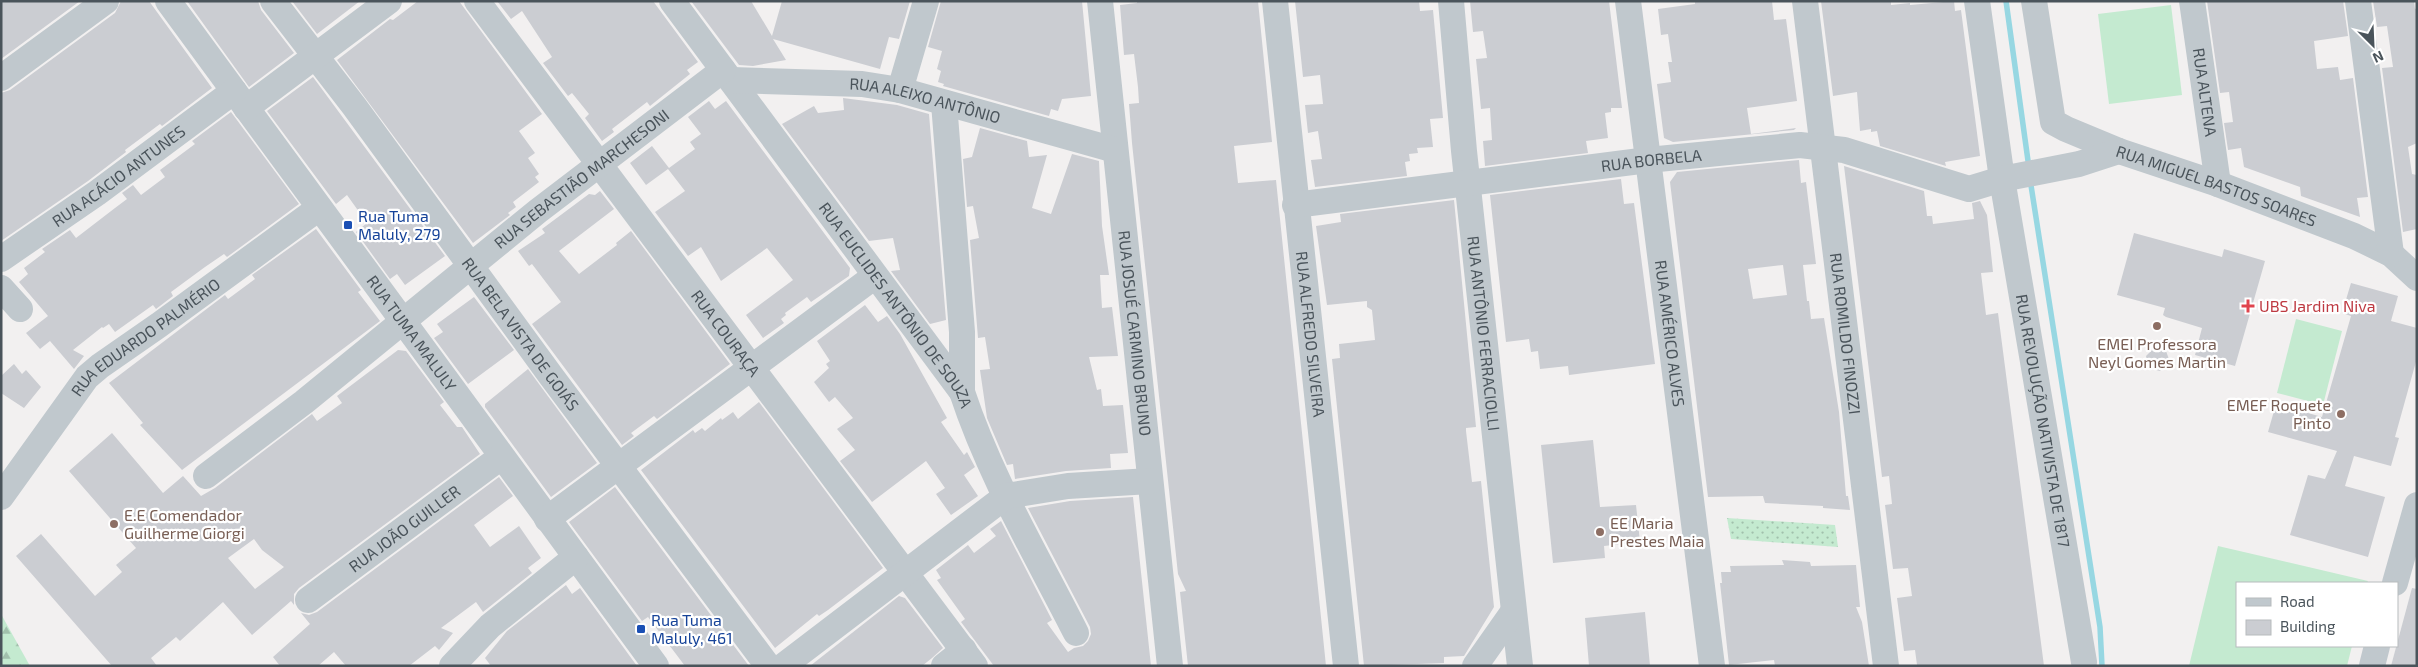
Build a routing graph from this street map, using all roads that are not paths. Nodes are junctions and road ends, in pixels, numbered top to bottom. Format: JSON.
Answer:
{"nodes":[{"id":1,"x":106,"y":1,"type":"edge"},
{"id":2,"x":168,"y":1,"type":"edge"},
{"id":3,"x":273,"y":1,"type":"edge"},
{"id":4,"x":389,"y":1,"type":"edge"},
{"id":5,"x":477,"y":1,"type":"edge"},
{"id":6,"x":672,"y":1,"type":"edge"},
{"id":7,"x":926,"y":1,"type":"edge"},
{"id":8,"x":1100,"y":1,"type":"edge"},
{"id":9,"x":1275,"y":1,"type":"edge"},
{"id":10,"x":1451,"y":1,"type":"edge"},
{"id":11,"x":1628,"y":1,"type":"edge"},
{"id":12,"x":1805,"y":1,"type":"edge"},
{"id":13,"x":1977,"y":1,"type":"edge"},
{"id":14,"x":2034,"y":1,"type":"edge"},
{"id":15,"x":2192,"y":1,"type":"edge"},
{"id":16,"x":2358,"y":1,"type":"edge"},
{"id":17,"x":316,"y":56,"type":"junction"},
{"id":18,"x":727,"y":75,"type":"junction"},
{"id":19,"x":1,"y":78,"type":"edge"},
{"id":20,"x":900,"y":90,"type":"junction"},
{"id":21,"x":240,"y":99,"type":"junction"},
{"id":22,"x":944,"y":102,"type":"junction"},
{"id":23,"x":1822,"y":146,"type":"junction"},
{"id":24,"x":1115,"y":150,"type":"junction"},
{"id":25,"x":2119,"y":151,"type":"junction"},
{"id":26,"x":1648,"y":160,"type":"junction"},
{"id":27,"x":600,"y":164,"type":"junction"},
{"id":28,"x":2002,"y":179,"type":"junction"},
{"id":29,"x":1468,"y":184,"type":"junction"},
{"id":30,"x":2218,"y":184,"type":"junction"},
{"id":31,"x":1295,"y":205,"type":"junction"},
{"id":32,"x":320,"y":208,"type":"junction"},
{"id":33,"x":2391,"y":254,"type":"junction"},
{"id":34,"x":1,"y":259,"type":"edge"},
{"id":35,"x":471,"y":266,"type":"junction"},
{"id":36,"x":875,"y":276,"type":"junction"},
{"id":37,"x":2417,"y":278,"type":"edge"},
{"id":38,"x":1,"y":288,"type":"edge"},
{"id":39,"x":20,"y":309,"type":"dead end"},
{"id":40,"x":403,"y":322,"type":"junction"},
{"id":41,"x":753,"y":367,"type":"junction"},
{"id":42,"x":962,"y":392,"type":"junction"},
{"id":43,"x":501,"y":457,"type":"junction"},
{"id":44,"x":618,"y":466,"type":"junction"},
{"id":45,"x":206,"y":476,"type":"dead end"},
{"id":46,"x":1150,"y":481,"type":"junction"},
{"id":47,"x":1006,"y":496,"type":"junction"},
{"id":48,"x":1,"y":497,"type":"edge"},
{"id":49,"x":2417,"y":506,"type":"edge"},
{"id":50,"x":547,"y":519,"type":"junction"},
{"id":51,"x":576,"y":557,"type":"junction"},
{"id":52,"x":906,"y":572,"type":"junction"},
{"id":53,"x":2395,"y":582,"type":"edge"},
{"id":54,"x":308,"y":600,"type":"dead end"},
{"id":55,"x":1513,"y":612,"type":"junction"},
{"id":56,"x":1076,"y":633,"type":"dead end"},
{"id":57,"x":2377,"y":647,"type":"edge"},
{"id":58,"x":970,"y":658,"type":"edge"},
{"id":59,"x":2084,"y":662,"type":"dead end"},
{"id":60,"x":452,"y":666,"type":"edge"},
{"id":61,"x":656,"y":666,"type":"edge"},
{"id":62,"x":768,"y":666,"type":"edge"},
{"id":63,"x":783,"y":666,"type":"edge"},
{"id":64,"x":944,"y":666,"type":"edge"},
{"id":65,"x":1170,"y":666,"type":"edge"},
{"id":66,"x":1346,"y":666,"type":"edge"},
{"id":67,"x":1475,"y":666,"type":"edge"},
{"id":68,"x":1520,"y":666,"type":"edge"},
{"id":69,"x":1712,"y":666,"type":"edge"},
{"id":70,"x":1886,"y":666,"type":"edge"},
{"id":71,"x":2372,"y":666,"type":"edge"}],
"edges":[{"from":1,"to":19,"type":"street"},
{"from":2,"to":21,"type":"street","name":"RUA TUMA MALULY"},
{"from":3,"to":17,"type":"street","name":"RUA BELA VISTA DE GOIÁS"},
{"from":4,"to":17,"type":"street"},
{"from":5,"to":27,"type":"street","name":"RUA COURAÇA"},
{"from":6,"to":18,"type":"street","name":"RUA EUCLIDES ANTÔNIO DE SOUZA"},
{"from":7,"to":20,"type":"street"},
{"from":8,"to":24,"type":"street","name":"RUA JOSUÉ CARMINO BRUNO"},
{"from":9,"to":31,"type":"street","name":"RUA ALFREDO SILVEIRA"},
{"from":10,"to":29,"type":"street","name":"RUA ANTÔNIO FERRACIOLLI"},
{"from":11,"to":26,"type":"street","name":"RUA AMÉRICO ALVES"},
{"from":12,"to":23,"type":"street","name":"RUA ROMILDO FINOZZI"},
{"from":13,"to":28,"type":"street","name":"RUA REVOLUÇÃO NATIVISTA DE 1817"},
{"from":14,"to":25,"type":"street"},
{"from":15,"to":30,"type":"street","name":"RUA ALTENA"},
{"from":16,"to":33,"type":"street"},
{"from":17,"to":21,"type":"street"},
{"from":17,"to":35,"type":"street","name":"RUA BELA VISTA DE GOIÁS"},
{"from":18,"to":20,"type":"street","name":"RUA ALEIXO ANTÔNIO"},
{"from":18,"to":27,"type":"street","name":"RUA SEBASTIÃO MARCHESONI"},
{"from":18,"to":36,"type":"street","name":"RUA EUCLIDES ANTÔNIO DE SOUZA"},
{"from":20,"to":22,"type":"street","name":"RUA ALEIXO ANTÔNIO"},
{"from":21,"to":32,"type":"street","name":"RUA TUMA MALULY"},
{"from":21,"to":34,"type":"street","name":"RUA ACÁCIO ANTUNES"},
{"from":22,"to":24,"type":"street","name":"RUA ALEIXO ANTÔNIO"},
{"from":22,"to":42,"type":"street"},
{"from":23,"to":26,"type":"street","name":"RUA BORBELA"},
{"from":23,"to":28,"type":"street","name":"RUA BORBELA"},
{"from":23,"to":70,"type":"street","name":"RUA ROMILDO FINOZZI"},
{"from":24,"to":46,"type":"street","name":"RUA JOSUÉ CARMINO BRUNO"},
{"from":25,"to":28,"type":"street","name":"RUA MIGUEL BASTOS SOARES"},
{"from":25,"to":30,"type":"street","name":"RUA MIGUEL BASTOS SOARES"},
{"from":26,"to":29,"type":"street","name":"RUA BORBELA"},
{"from":26,"to":69,"type":"street","name":"RUA AMÉRICO ALVES"},
{"from":27,"to":35,"type":"street","name":"RUA SEBASTIÃO MARCHESONI"},
{"from":27,"to":41,"type":"street","name":"RUA COURAÇA"},
{"from":28,"to":59,"type":"street","name":"RUA REVOLUÇÃO NATIVISTA DE 1817"},
{"from":29,"to":31,"type":"street","name":"RUA BORBELA"},
{"from":29,"to":55,"type":"street","name":"RUA ANTÔNIO FERRACIOLLI"},
{"from":30,"to":33,"type":"street","name":"RUA MIGUEL BASTOS SOARES"},
{"from":31,"to":66,"type":"street","name":"RUA ALFREDO SILVEIRA"},
{"from":32,"to":40,"type":"street","name":"RUA TUMA MALULY"},
{"from":32,"to":48,"type":"street","name":"RUA EDUARDO PALMÉRIO"},
{"from":33,"to":37,"type":"street","name":"RUA MIGUEL BASTOS SOARES"},
{"from":35,"to":40,"type":"street","name":"RUA SEBASTIÃO MARCHESONI"},
{"from":35,"to":44,"type":"street","name":"RUA BELA VISTA DE GOIÁS"},
{"from":36,"to":41,"type":"street"},
{"from":36,"to":42,"type":"street","name":"RUA EUCLIDES ANTÔNIO DE SOUZA"},
{"from":38,"to":39,"type":"street"},
{"from":40,"to":43,"type":"street","name":"RUA TUMA MALULY"},
{"from":40,"to":45,"type":"street","name":"RUA SEBASTIÃO MARCHESONI"},
{"from":41,"to":44,"type":"street"},
{"from":41,"to":52,"type":"street","name":"RUA COURAÇA"},
{"from":42,"to":47,"type":"street","name":"RUA EUCLIDES ANTÔNIO DE SOUZA"},
{"from":43,"to":50,"type":"street","name":"RUA TUMA MALULY"},
{"from":43,"to":54,"type":"street","name":"RUA JOÃO GUILLER"},
{"from":44,"to":50,"type":"street"},
{"from":44,"to":62,"type":"street","name":"RUA BELA VISTA DE GOIÁS"},
{"from":46,"to":47,"type":"street"},
{"from":46,"to":65,"type":"street","name":"RUA JOSUÉ CARMINO BRUNO"},
{"from":47,"to":52,"type":"street"},
{"from":47,"to":56,"type":"street","name":"RUA EUCLIDES ANTÔNIO DE SOUZA"},
{"from":49,"to":53,"type":"street"},
{"from":50,"to":51,"type":"street","name":"RUA TUMA MALULY"},
{"from":51,"to":60,"type":"street"},
{"from":51,"to":61,"type":"street","name":"RUA TUMA MALULY"},
{"from":52,"to":58,"type":"street","name":"RUA COURAÇA"},
{"from":52,"to":63,"type":"street"},
{"from":55,"to":67,"type":"street"},
{"from":55,"to":68,"type":"street","name":"RUA ANTÔNIO FERRACIOLLI"},
{"from":57,"to":71,"type":"street"},
{"from":58,"to":64,"type":"street"}]}
